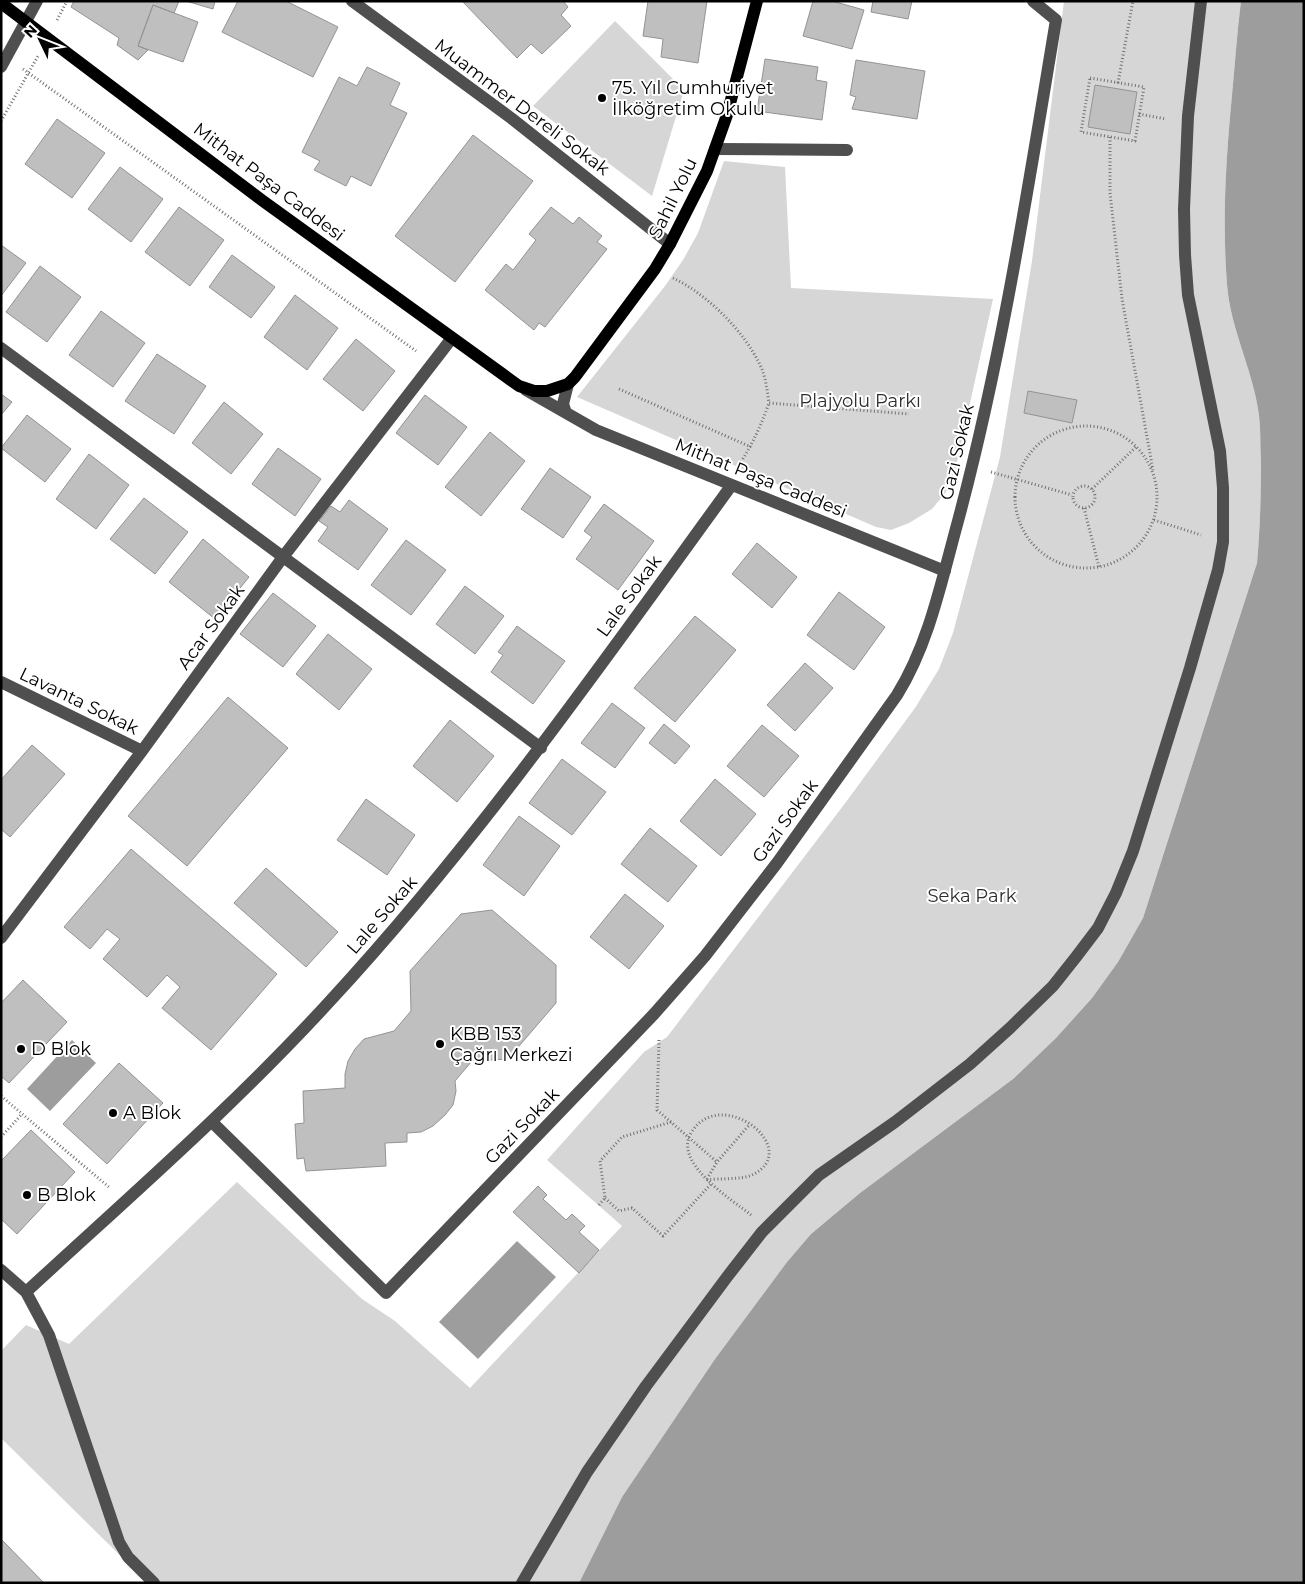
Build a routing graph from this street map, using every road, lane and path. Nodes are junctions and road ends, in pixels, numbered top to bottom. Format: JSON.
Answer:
{"nodes":[{"id":1,"x":37,"y":1,"type":"edge"},
{"id":2,"x":67,"y":1,"type":"edge"},
{"id":3,"x":352,"y":1,"type":"edge"},
{"id":4,"x":757,"y":1,"type":"edge"},
{"id":5,"x":1033,"y":1,"type":"edge"},
{"id":6,"x":1134,"y":1,"type":"edge"},
{"id":7,"x":1201,"y":1,"type":"edge"},
{"id":8,"x":1,"y":3,"type":"edge"},
{"id":9,"x":54,"y":25,"type":"dead end"},
{"id":10,"x":41,"y":50,"type":"dead end"},
{"id":11,"x":4,"y":63,"type":"edge"},
{"id":12,"x":29,"y":74,"type":"junction"},
{"id":13,"x":1118,"y":82,"type":"junction"},
{"id":14,"x":1139,"y":114,"type":"junction"},
{"id":15,"x":1,"y":121,"type":"edge"},
{"id":16,"x":1188,"y":123,"type":"junction"},
{"id":17,"x":1110,"y":137,"type":"junction"},
{"id":18,"x":715,"y":149,"type":"junction"},
{"id":19,"x":847,"y":150,"type":"dead end"},
{"id":20,"x":670,"y":244,"type":"junction"},
{"id":21,"x":654,"y":269,"type":"junction"},
{"id":22,"x":452,"y":338,"type":"junction"},
{"id":23,"x":1,"y":348,"type":"edge"},
{"id":24,"x":432,"y":363,"type":"junction"},
{"id":25,"x":568,"y":384,"type":"junction"},
{"id":26,"x":519,"y":386,"type":"junction"},
{"id":27,"x":619,"y":389,"type":"dead end"},
{"id":28,"x":769,"y":403,"type":"junction"},
{"id":29,"x":566,"y":413,"type":"junction"},
{"id":30,"x":909,"y":414,"type":"dead end"},
{"id":31,"x":750,"y":447,"type":"junction"},
{"id":32,"x":1136,"y":447,"type":"junction"},
{"id":33,"x":973,"y":466,"type":"junction"},
{"id":34,"x":1154,"y":474,"type":"junction"},
{"id":35,"x":1017,"y":480,"type":"junction"},
{"id":36,"x":729,"y":485,"type":"junction"},
{"id":37,"x":1092,"y":489,"type":"junction"},
{"id":38,"x":1072,"y":496,"type":"junction"},
{"id":39,"x":1084,"y":508,"type":"junction"},
{"id":40,"x":1154,"y":520,"type":"junction"},
{"id":41,"x":1223,"y":542,"type":"junction"},
{"id":42,"x":283,"y":557,"type":"junction"},
{"id":43,"x":1099,"y":567,"type":"junction"},
{"id":44,"x":945,"y":571,"type":"junction"},
{"id":45,"x":1,"y":682,"type":"edge"},
{"id":46,"x":541,"y":748,"type":"junction"},
{"id":47,"x":142,"y":751,"type":"junction"},
{"id":48,"x":1,"y":938,"type":"edge"},
{"id":49,"x":660,"y":1006,"type":"junction"},
{"id":50,"x":1,"y":1096,"type":"edge"},
{"id":51,"x":22,"y":1114,"type":"junction"},
{"id":52,"x":212,"y":1122,"type":"junction"},
{"id":53,"x":670,"y":1122,"type":"junction"},
{"id":54,"x":750,"y":1124,"type":"junction"},
{"id":55,"x":1,"y":1137,"type":"edge"},
{"id":56,"x":689,"y":1137,"type":"junction"},
{"id":57,"x":717,"y":1162,"type":"junction"},
{"id":58,"x":707,"y":1180,"type":"junction"},
{"id":59,"x":712,"y":1183,"type":"junction"},
{"id":60,"x":111,"y":1189,"type":"dead end"},
{"id":61,"x":605,"y":1198,"type":"junction"},
{"id":62,"x":599,"y":1205,"type":"dead end"},
{"id":63,"x":767,"y":1228,"type":"junction"},
{"id":64,"x":1,"y":1270,"type":"edge"},
{"id":65,"x":26,"y":1292,"type":"junction"},
{"id":66,"x":154,"y":1583,"type":"edge"},
{"id":67,"x":522,"y":1583,"type":"edge"}],
"edges":[{"from":1,"to":11,"type":"street"},
{"from":2,"to":9,"type":"path"},
{"from":3,"to":20,"type":"street","name":"Muammer Dereli Sokak"},
{"from":4,"to":18,"type":"main road","name":"Sahil Yolu"},
{"from":5,"to":33,"type":"street","name":"Gazi Sokak"},
{"from":6,"to":13,"type":"path"},
{"from":7,"to":16,"type":"street"},
{"from":8,"to":22,"type":"main road","name":"Mithat Paşa Caddesi"},
{"from":10,"to":12,"type":"path"},
{"from":11,"to":12,"type":"path"},
{"from":12,"to":15,"type":"path"},
{"from":12,"to":24,"type":"path"},
{"from":13,"to":14,"type":"path"},
{"from":13,"to":17,"type":"path"},
{"from":14,"to":16,"type":"path"},
{"from":14,"to":17,"type":"path"},
{"from":16,"to":41,"type":"street"},
{"from":17,"to":34,"type":"path"},
{"from":18,"to":19,"type":"street"},
{"from":18,"to":20,"type":"main road","name":"Sahil Yolu"},
{"from":20,"to":21,"type":"main road","name":"Sahil Yolu"},
{"from":21,"to":25,"type":"main road","name":"Sahil Yolu"},
{"from":21,"to":28,"type":"path"},
{"from":22,"to":24,"type":"street","name":"Acar Sokak"},
{"from":22,"to":26,"type":"main road","name":"Mithat Paşa Caddesi"},
{"from":23,"to":42,"type":"street"},
{"from":24,"to":42,"type":"street","name":"Acar Sokak"},
{"from":25,"to":26,"type":"main road","name":"Mithat Paşa Caddesi"},
{"from":25,"to":29,"type":"street"},
{"from":26,"to":29,"type":"street","name":"Mithat Paşa Caddesi"},
{"from":27,"to":31,"type":"path"},
{"from":28,"to":30,"type":"path"},
{"from":28,"to":31,"type":"path"},
{"from":29,"to":36,"type":"street","name":"Mithat Paşa Caddesi"},
{"from":31,"to":36,"type":"path"},
{"from":32,"to":34,"type":"path"},
{"from":32,"to":35,"type":"path"},
{"from":32,"to":37,"type":"path"},
{"from":33,"to":35,"type":"path"},
{"from":33,"to":44,"type":"street","name":"Gazi Sokak"},
{"from":34,"to":40,"type":"path"},
{"from":35,"to":38,"type":"path"},
{"from":35,"to":43,"type":"path"},
{"from":36,"to":44,"type":"street","name":"Mithat Paşa Caddesi"},
{"from":36,"to":46,"type":"street","name":"Lale Sokak"},
{"from":37,"to":38,"type":"path"},
{"from":37,"to":39,"type":"path"},
{"from":38,"to":39,"type":"path"},
{"from":39,"to":43,"type":"path"},
{"from":40,"to":41,"type":"path"},
{"from":40,"to":43,"type":"path"},
{"from":41,"to":63,"type":"street"},
{"from":42,"to":46,"type":"street"},
{"from":42,"to":47,"type":"street","name":"Acar Sokak"},
{"from":44,"to":49,"type":"street","name":"Gazi Sokak"},
{"from":45,"to":47,"type":"street","name":"Lavanta Sokak"},
{"from":46,"to":52,"type":"street","name":"Lale Sokak"},
{"from":47,"to":48,"type":"street","name":"Acar Sokak"},
{"from":49,"to":52,"type":"street","name":"Gazi Sokak"},
{"from":49,"to":53,"type":"path"},
{"from":50,"to":51,"type":"path"},
{"from":51,"to":55,"type":"path"},
{"from":51,"to":60,"type":"path"},
{"from":52,"to":65,"type":"street","name":"Lale Sokak"},
{"from":53,"to":56,"type":"path"},
{"from":53,"to":61,"type":"path"},
{"from":54,"to":56,"type":"path"},
{"from":54,"to":57,"type":"path"},
{"from":54,"to":58,"type":"path"},
{"from":56,"to":57,"type":"path"},
{"from":56,"to":58,"type":"path"},
{"from":57,"to":58,"type":"path"},
{"from":58,"to":59,"type":"path"},
{"from":59,"to":61,"type":"path"},
{"from":59,"to":63,"type":"path"},
{"from":61,"to":62,"type":"path"},
{"from":63,"to":67,"type":"street"},
{"from":64,"to":65,"type":"street"},
{"from":65,"to":66,"type":"street"}]}
